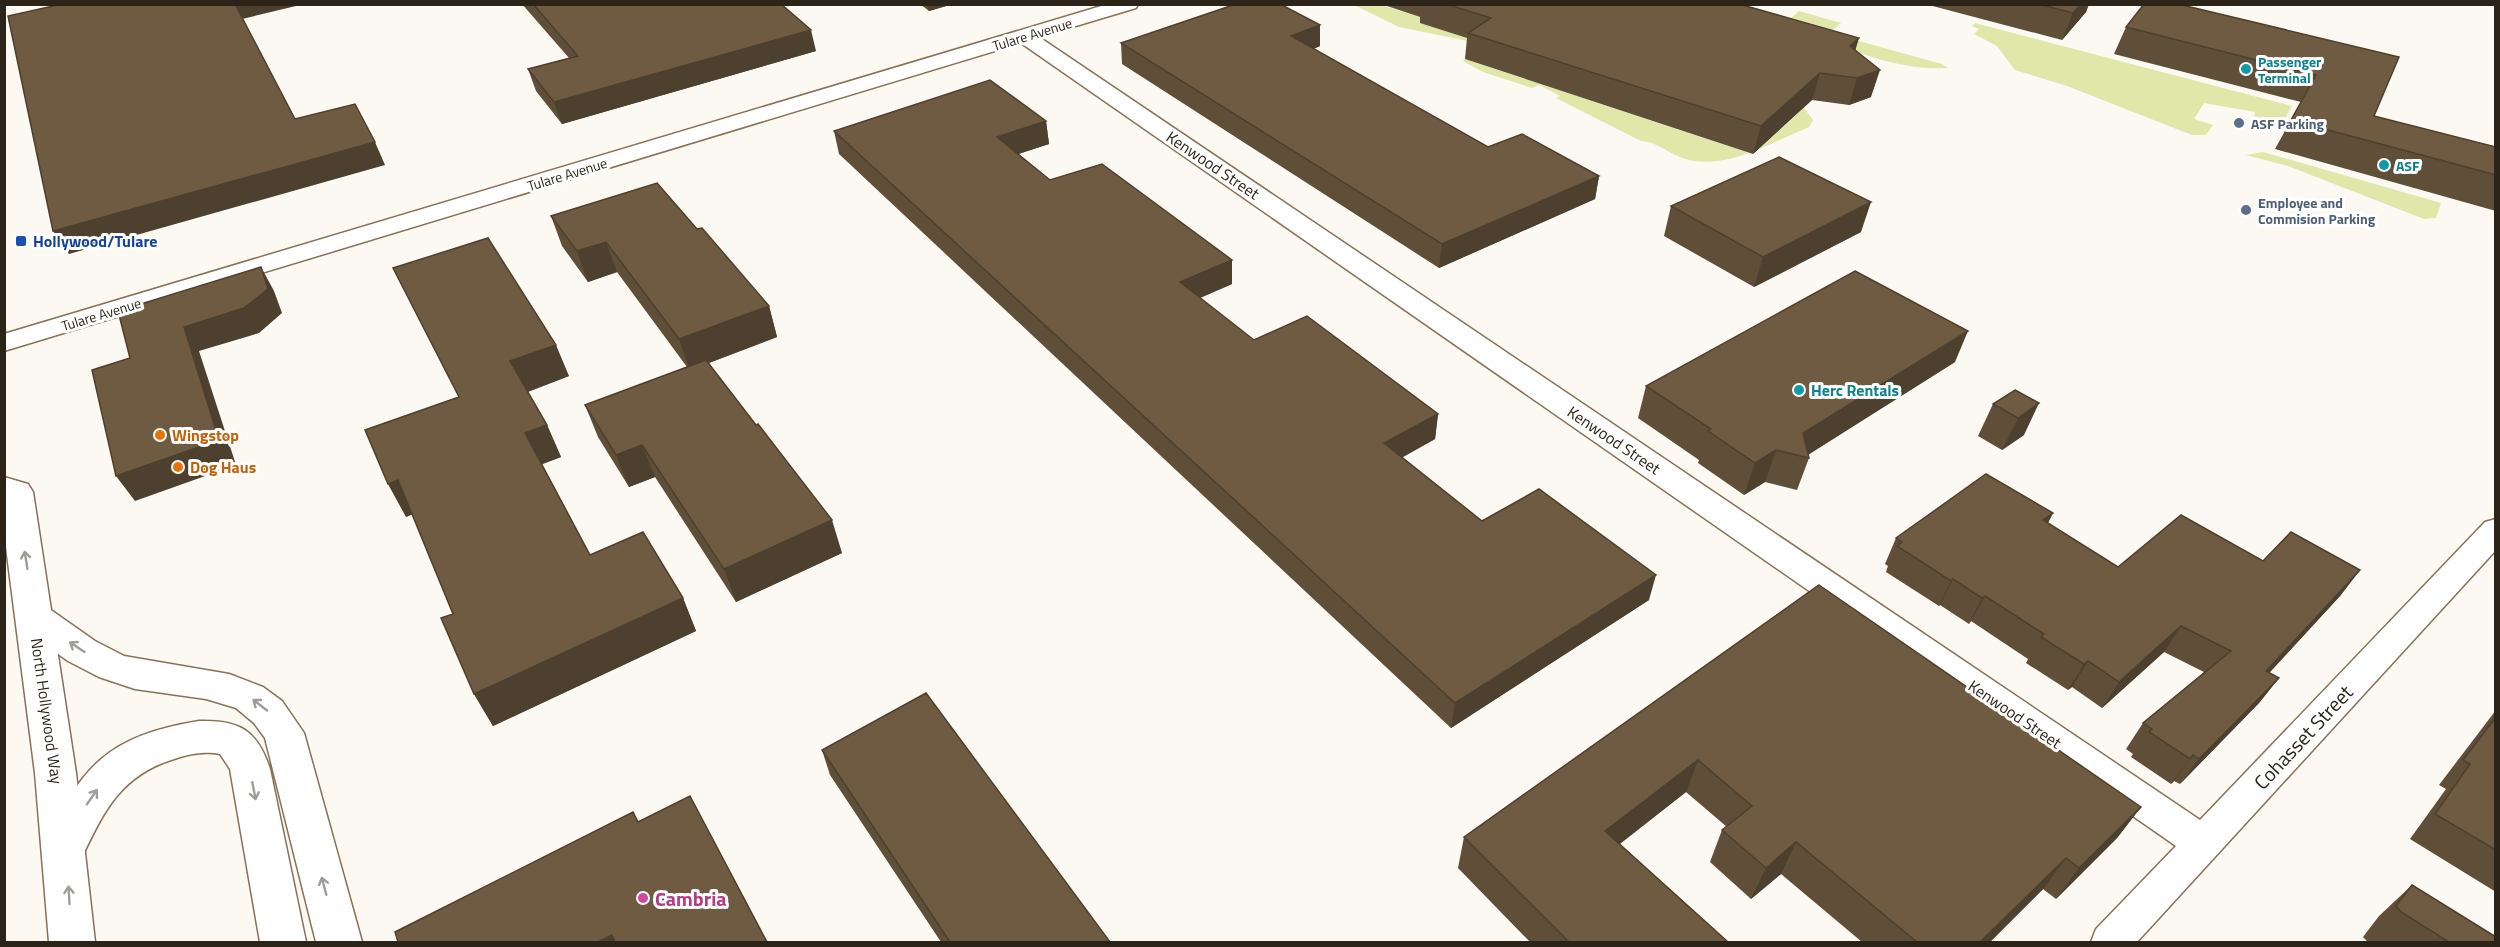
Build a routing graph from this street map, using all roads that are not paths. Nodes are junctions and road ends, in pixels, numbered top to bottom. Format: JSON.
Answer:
{"nodes":[{"id":1,"x":1129,"y":4,"type":"edge"},
{"id":2,"x":1024,"y":36,"type":"junction"},
{"id":3,"x":4,"y":343,"type":"edge"},
{"id":4,"x":4,"y":489,"type":"edge"},
{"id":5,"x":2496,"y":530,"type":"edge"},
{"id":6,"x":35,"y":618,"type":"junction"},
{"id":7,"x":2204,"y":844,"type":"junction"},
{"id":8,"x":65,"y":848,"type":"junction"},
{"id":9,"x":72,"y":942,"type":"edge"},
{"id":10,"x":283,"y":942,"type":"edge"},
{"id":11,"x":339,"y":942,"type":"edge"},
{"id":12,"x":2111,"y":942,"type":"edge"}],
"edges":[{"from":1,"to":2,"type":"street","name":"Tulare Avenue"},
{"from":2,"to":3,"type":"street","name":"Tulare Avenue"},
{"from":2,"to":7,"type":"street","name":"Kenwood Street"},
{"from":6,"to":4,"type":"main road","name":"North Hollywood Way","one_way":true},
{"from":5,"to":7,"type":"street","name":"Cohasset Street"},
{"from":6,"to":8,"type":"main road","name":"North Hollywood Way"},
{"from":11,"to":6,"type":"main road","one_way":true},
{"from":7,"to":12,"type":"street","name":"Cohasset Street"},
{"from":9,"to":8,"type":"main road","name":"North Hollywood Way","one_way":true},
{"from":8,"to":10,"type":"main road","one_way":true}]}
